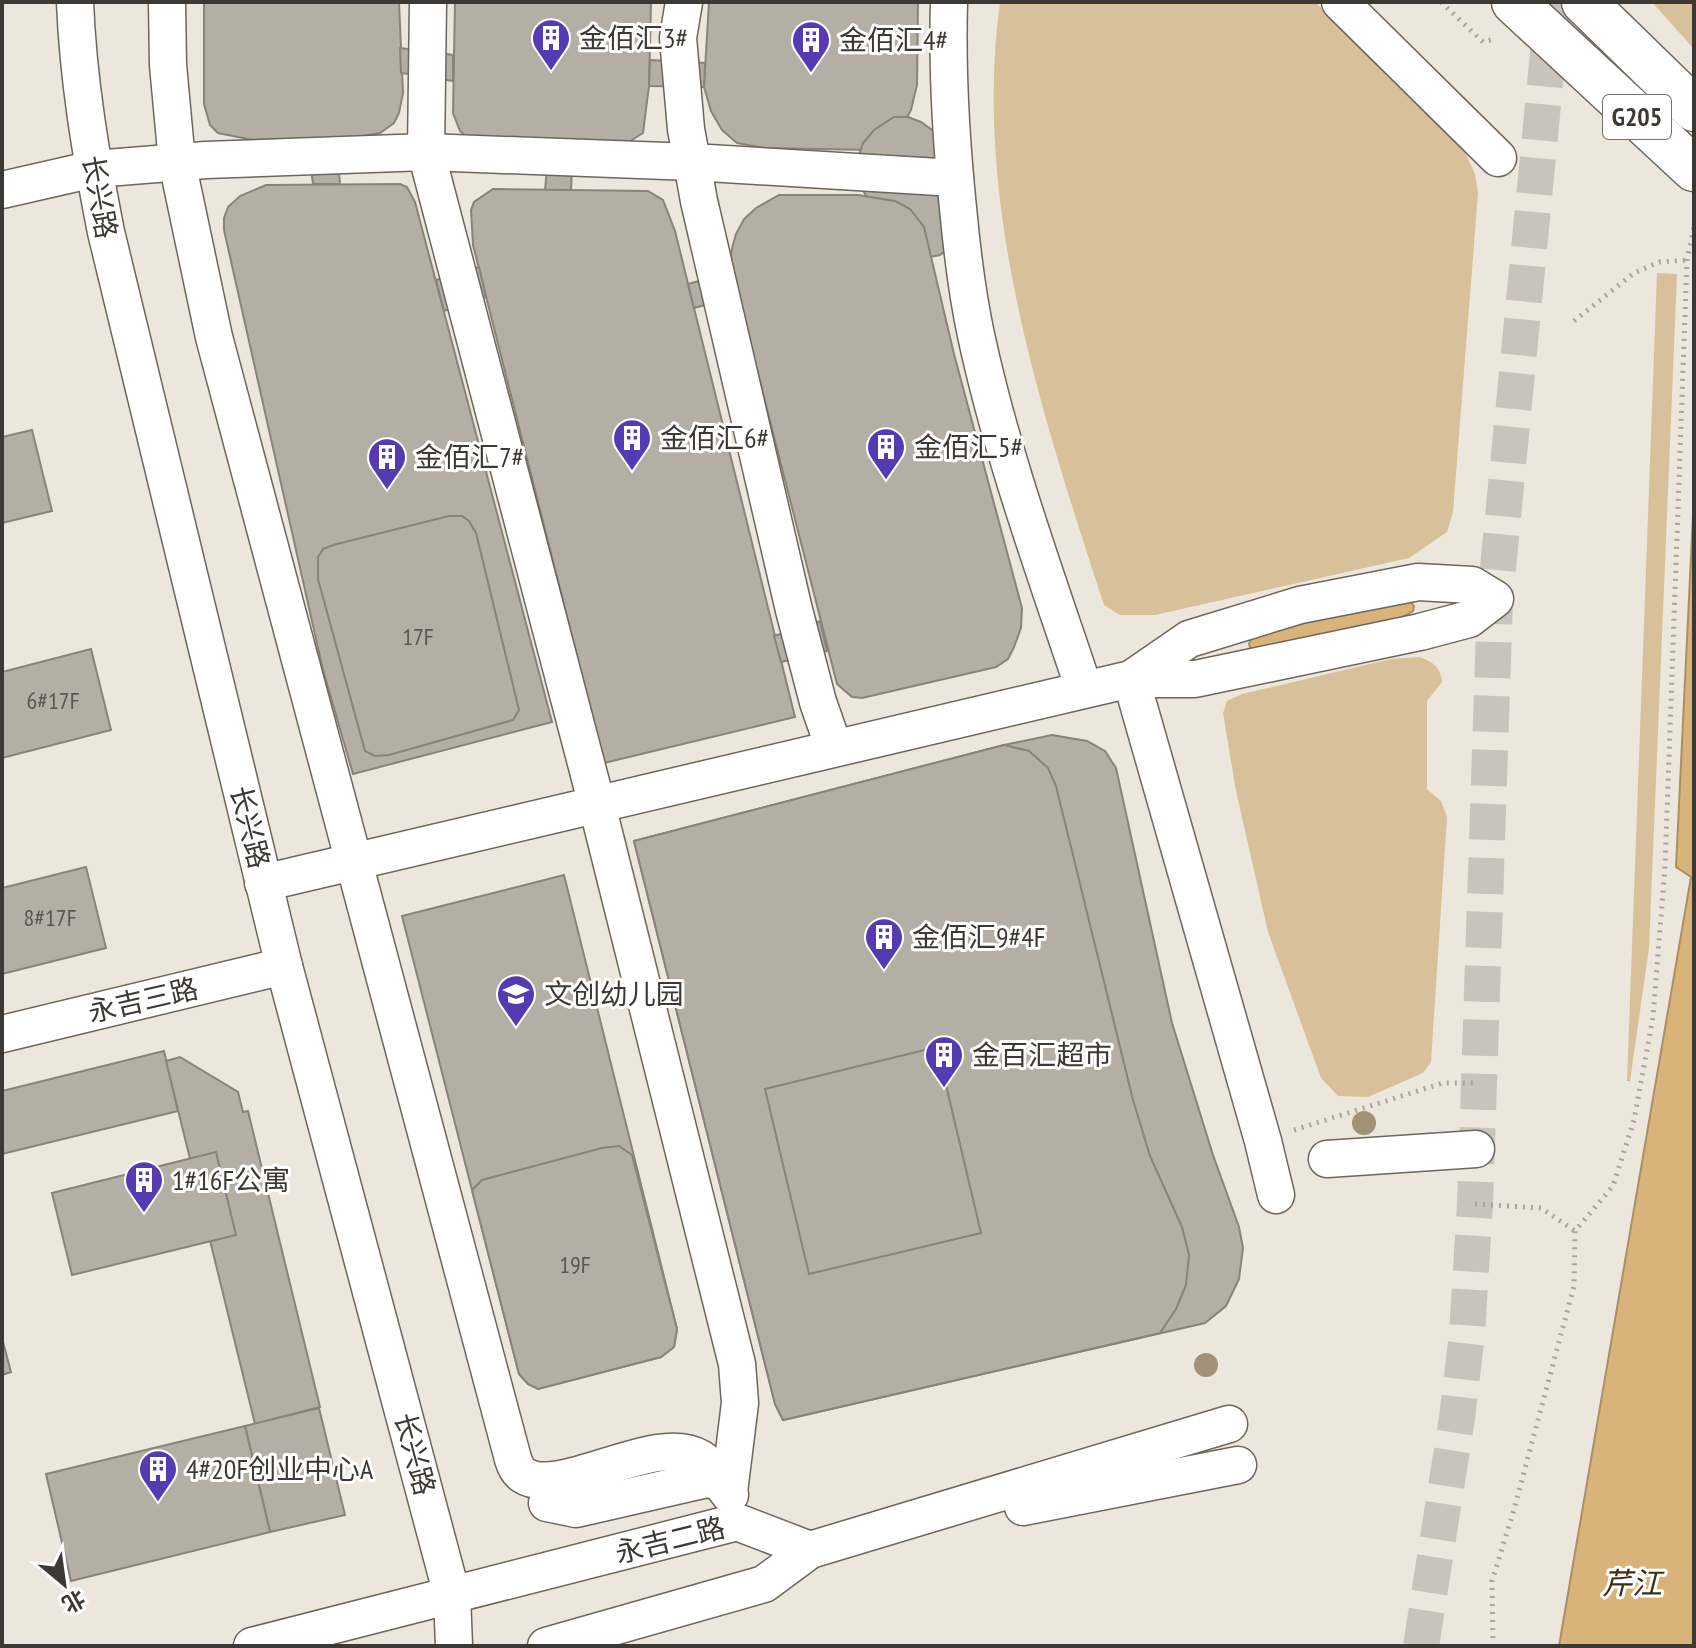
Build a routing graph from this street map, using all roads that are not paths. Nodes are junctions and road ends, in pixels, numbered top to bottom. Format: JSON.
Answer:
{"nodes":[{"id":1,"x":75,"y":2,"type":"edge"},
{"id":2,"x":167,"y":2,"type":"edge"},
{"id":3,"x":428,"y":2,"type":"edge"},
{"id":4,"x":684,"y":2,"type":"edge"},
{"id":5,"x":949,"y":2,"type":"edge"},
{"id":6,"x":1340,"y":2,"type":"edge"},
{"id":7,"x":1585,"y":2,"type":"edge"},
{"id":8,"x":1510,"y":19,"type":"edge"},
{"id":9,"x":1694,"y":109,"type":"edge"},
{"id":10,"x":426,"y":152,"type":"junction"},
{"id":11,"x":1498,"y":158,"type":"dead end"},
{"id":12,"x":177,"y":162,"type":"junction"},
{"id":13,"x":692,"y":162,"type":"junction"},
{"id":14,"x":94,"y":169,"type":"junction"},
{"id":15,"x":1694,"y":169,"type":"edge"},
{"id":16,"x":955,"y":178,"type":"junction"},
{"id":17,"x":2,"y":190,"type":"edge"},
{"id":18,"x":1131,"y":679,"type":"junction"},
{"id":19,"x":1084,"y":689,"type":"junction"},
{"id":20,"x":834,"y":748,"type":"junction"},
{"id":21,"x":597,"y":805,"type":"junction"},
{"id":22,"x":353,"y":862,"type":"junction"},
{"id":23,"x":263,"y":883,"type":"junction"},
{"id":24,"x":284,"y":966,"type":"junction"},
{"id":25,"x":2,"y":1034,"type":"edge"},
{"id":26,"x":1476,"y":1149,"type":"dead end"},
{"id":27,"x":1327,"y":1159,"type":"dead end"},
{"id":28,"x":1276,"y":1195,"type":"dead end"},
{"id":29,"x":1229,"y":1424,"type":"dead end"},
{"id":30,"x":1238,"y":1465,"type":"dead end"},
{"id":31,"x":729,"y":1499,"type":"junction"},
{"id":32,"x":547,"y":1503,"type":"dead end"},
{"id":33,"x":810,"y":1550,"type":"junction"},
{"id":34,"x":452,"y":1595,"type":"junction"},
{"id":35,"x":252,"y":1646,"type":"edge"},
{"id":36,"x":454,"y":1646,"type":"edge"},
{"id":37,"x":546,"y":1646,"type":"edge"}],
"edges":[{"from":1,"to":14,"type":"street","name":"长兴路"},
{"from":2,"to":12,"type":"street"},
{"from":3,"to":10,"type":"street"},
{"from":4,"to":13,"type":"street"},
{"from":5,"to":16,"type":"street"},
{"from":6,"to":11,"type":"street"},
{"from":7,"to":9,"type":"highway"},
{"from":8,"to":15,"type":"highway","number":"G205"},
{"from":10,"to":12,"type":"street"},
{"from":10,"to":13,"type":"street"},
{"from":10,"to":21,"type":"street"},
{"from":12,"to":14,"type":"street"},
{"from":12,"to":22,"type":"street"},
{"from":13,"to":16,"type":"street"},
{"from":13,"to":20,"type":"street"},
{"from":14,"to":17,"type":"street"},
{"from":14,"to":23,"type":"street","name":"长兴路"},
{"from":16,"to":19,"type":"street"},
{"from":18,"to":18,"type":"street"},
{"from":18,"to":19,"type":"street"},
{"from":18,"to":28,"type":"street"},
{"from":19,"to":20,"type":"street"},
{"from":20,"to":21,"type":"street"},
{"from":21,"to":22,"type":"street"},
{"from":21,"to":31,"type":"street"},
{"from":22,"to":23,"type":"street"},
{"from":22,"to":31,"type":"street"},
{"from":23,"to":24,"type":"street","name":"长兴路"},
{"from":24,"to":25,"type":"street","name":"永吉三路"},
{"from":24,"to":34,"type":"street","name":"长兴路"},
{"from":26,"to":27,"type":"street"},
{"from":29,"to":33,"type":"street"},
{"from":30,"to":33,"type":"street"},
{"from":31,"to":32,"type":"street"},
{"from":31,"to":33,"type":"street","name":"永吉二路"},
{"from":31,"to":34,"type":"street","name":"永吉二路"},
{"from":33,"to":37,"type":"street"},
{"from":34,"to":35,"type":"street","name":"永吉二路"},
{"from":34,"to":36,"type":"street","name":"长兴路"}]}
